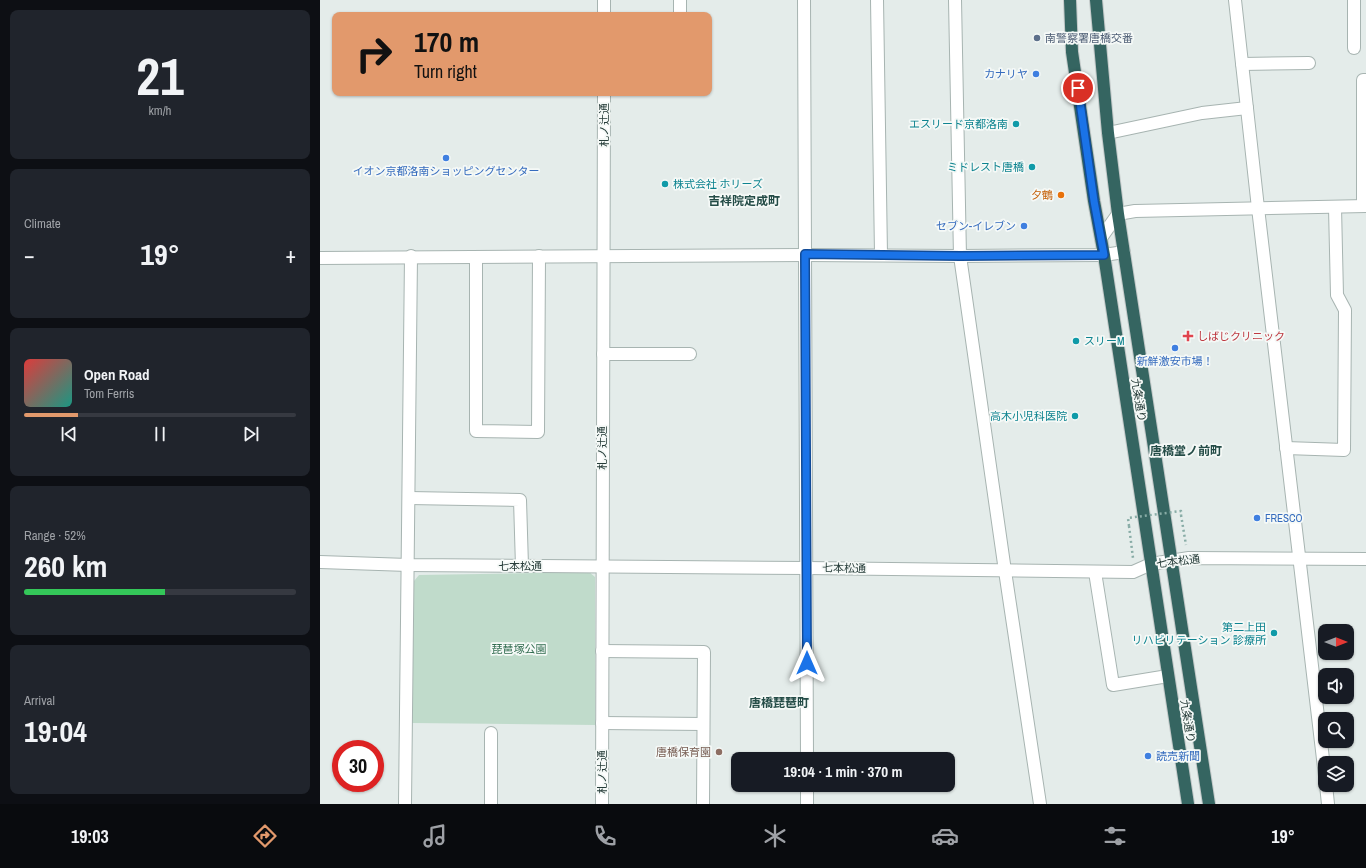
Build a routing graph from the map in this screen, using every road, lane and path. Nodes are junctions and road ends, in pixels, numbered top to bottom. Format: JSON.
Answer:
{"nodes":[{"id":1,"x":604,"y":0,"type":"edge"},
{"id":2,"x":680,"y":0,"type":"edge"},
{"id":3,"x":804,"y":0,"type":"edge"},
{"id":4,"x":877,"y":0,"type":"edge"},
{"id":5,"x":955,"y":0,"type":"edge"},
{"id":6,"x":1070,"y":0,"type":"edge"},
{"id":7,"x":1096,"y":0,"type":"edge"},
{"id":8,"x":1235,"y":0,"type":"edge"},
{"id":9,"x":1354,"y":0,"type":"edge"},
{"id":10,"x":604,"y":12,"type":"edge"},
{"id":11,"x":680,"y":12,"type":"edge"},
{"id":12,"x":1354,"y":48,"type":"dead end"},
{"id":13,"x":1309,"y":63,"type":"dead end"},
{"id":14,"x":1242,"y":64,"type":"junction"},
{"id":15,"x":1366,"y":80,"type":"edge"},
{"id":16,"x":604,"y":96,"type":"edge"},
{"id":17,"x":1247,"y":108,"type":"junction"},
{"id":18,"x":1108,"y":133,"type":"junction"},
{"id":19,"x":1364,"y":206,"type":"edge"},
{"id":20,"x":1336,"y":207,"type":"junction"},
{"id":21,"x":1258,"y":208,"type":"junction"},
{"id":22,"x":1118,"y":214,"type":"junction"},
{"id":23,"x":1100,"y":238,"type":"junction"},
{"id":24,"x":1124,"y":252,"type":"junction"},
{"id":25,"x":805,"y":254,"type":"junction"},
{"id":26,"x":881,"y":254,"type":"junction"},
{"id":27,"x":1104,"y":255,"type":"junction"},
{"id":28,"x":411,"y":256,"type":"junction"},
{"id":29,"x":539,"y":256,"type":"junction"},
{"id":30,"x":960,"y":256,"type":"junction"},
{"id":31,"x":476,"y":257,"type":"junction"},
{"id":32,"x":603,"y":257,"type":"junction"},
{"id":33,"x":320,"y":258,"type":"edge"},
{"id":34,"x":603,"y":354,"type":"junction"},
{"id":35,"x":690,"y":354,"type":"dead end"},
{"id":36,"x":1286,"y":448,"type":"junction"},
{"id":37,"x":409,"y":498,"type":"junction"},
{"id":38,"x":1186,"y":544,"type":"dead end"},
{"id":39,"x":1133,"y":551,"type":"dead end"},
{"id":40,"x":1299,"y":558,"type":"junction"},
{"id":41,"x":1366,"y":559,"type":"edge"},
{"id":42,"x":1171,"y":560,"type":"junction"},
{"id":43,"x":320,"y":562,"type":"edge"},
{"id":44,"x":1151,"y":564,"type":"junction"},
{"id":45,"x":408,"y":565,"type":"junction"},
{"id":46,"x":522,"y":566,"type":"junction"},
{"id":47,"x":602,"y":566,"type":"junction"},
{"id":48,"x":807,"y":568,"type":"junction"},
{"id":49,"x":1005,"y":572,"type":"junction"},
{"id":50,"x":1095,"y":572,"type":"junction"},
{"id":51,"x":602,"y":651,"type":"junction"},
{"id":52,"x":1168,"y":676,"type":"junction"},
{"id":53,"x":602,"y":723,"type":"junction"},
{"id":54,"x":703,"y":724,"type":"junction"},
{"id":55,"x":491,"y":733,"type":"dead end"},
{"id":56,"x":807,"y":752,"type":"edge"},
{"id":57,"x":1323,"y":756,"type":"edge"},
{"id":58,"x":807,"y":792,"type":"edge"},
{"id":59,"x":1327,"y":792,"type":"edge"},
{"id":60,"x":405,"y":804,"type":"edge"},
{"id":61,"x":491,"y":804,"type":"edge"},
{"id":62,"x":602,"y":804,"type":"edge"},
{"id":63,"x":703,"y":804,"type":"edge"},
{"id":64,"x":807,"y":804,"type":"edge"},
{"id":65,"x":1040,"y":804,"type":"edge"},
{"id":66,"x":1188,"y":804,"type":"edge"},
{"id":67,"x":1209,"y":804,"type":"edge"},
{"id":68,"x":1328,"y":804,"type":"edge"}],
"edges":[{"from":1,"to":10,"type":"street"},
{"from":2,"to":11,"type":"street"},
{"from":3,"to":25,"type":"street"},
{"from":4,"to":26,"type":"street"},
{"from":5,"to":30,"type":"street"},
{"from":6,"to":23,"type":"highway","name":"九条通り"},
{"from":7,"to":18,"type":"highway","name":"九条通り"},
{"from":8,"to":14,"type":"street"},
{"from":9,"to":12,"type":"street"},
{"from":13,"to":14,"type":"street"},
{"from":14,"to":17,"type":"street"},
{"from":15,"to":19,"type":"street"},
{"from":16,"to":32,"type":"street","name":"札ノ辻通"},
{"from":17,"to":18,"type":"street"},
{"from":17,"to":21,"type":"street"},
{"from":18,"to":22,"type":"highway","name":"九条通り"},
{"from":19,"to":20,"type":"street"},
{"from":20,"to":21,"type":"street"},
{"from":20,"to":36,"type":"street"},
{"from":21,"to":22,"type":"street"},
{"from":21,"to":36,"type":"street"},
{"from":22,"to":23,"type":"street"},
{"from":22,"to":24,"type":"highway","name":"九条通り"},
{"from":23,"to":27,"type":"highway","name":"九条通り"},
{"from":24,"to":27,"type":"street"},
{"from":24,"to":42,"type":"highway","name":"九条通り"},
{"from":25,"to":26,"type":"street"},
{"from":25,"to":32,"type":"street"},
{"from":25,"to":48,"type":"street"},
{"from":26,"to":30,"type":"street"},
{"from":27,"to":30,"type":"street"},
{"from":27,"to":44,"type":"highway","name":"九条通り"},
{"from":28,"to":31,"type":"street"},
{"from":28,"to":33,"type":"street"},
{"from":28,"to":37,"type":"street"},
{"from":29,"to":31,"type":"street"},
{"from":29,"to":31,"type":"street"},
{"from":29,"to":32,"type":"street"},
{"from":30,"to":49,"type":"street"},
{"from":32,"to":34,"type":"street","name":"札ノ辻通"},
{"from":34,"to":35,"type":"street"},
{"from":34,"to":47,"type":"street","name":"札ノ辻通"},
{"from":36,"to":40,"type":"street"},
{"from":37,"to":45,"type":"street"},
{"from":37,"to":46,"type":"street"},
{"from":38,"to":39,"type":"path","bridge":true},
{"from":40,"to":41,"type":"street","name":"七本松通"},
{"from":40,"to":42,"type":"street","name":"七本松通"},
{"from":40,"to":57,"type":"street"},
{"from":42,"to":44,"type":"street","name":"七本松通"},
{"from":42,"to":67,"type":"highway","name":"九条通り"},
{"from":43,"to":45,"type":"street","name":"七本松通"},
{"from":44,"to":50,"type":"street","name":"七本松通"},
{"from":44,"to":52,"type":"highway","name":"九条通り"},
{"from":45,"to":46,"type":"street","name":"七本松通"},
{"from":45,"to":60,"type":"street"},
{"from":46,"to":47,"type":"street","name":"七本松通"},
{"from":47,"to":48,"type":"street","name":"七本松通"},
{"from":47,"to":51,"type":"street","name":"札ノ辻通"},
{"from":48,"to":49,"type":"street","name":"七本松通"},
{"from":48,"to":56,"type":"street"},
{"from":49,"to":50,"type":"street","name":"七本松通"},
{"from":49,"to":65,"type":"street"},
{"from":50,"to":52,"type":"street"},
{"from":51,"to":53,"type":"street","name":"札ノ辻通"},
{"from":51,"to":54,"type":"street"},
{"from":52,"to":66,"type":"highway","name":"九条通り"},
{"from":53,"to":54,"type":"street"},
{"from":53,"to":62,"type":"street","name":"札ノ辻通"},
{"from":54,"to":63,"type":"street"},
{"from":55,"to":61,"type":"street"},
{"from":58,"to":64,"type":"street"},
{"from":59,"to":68,"type":"street"}]}
